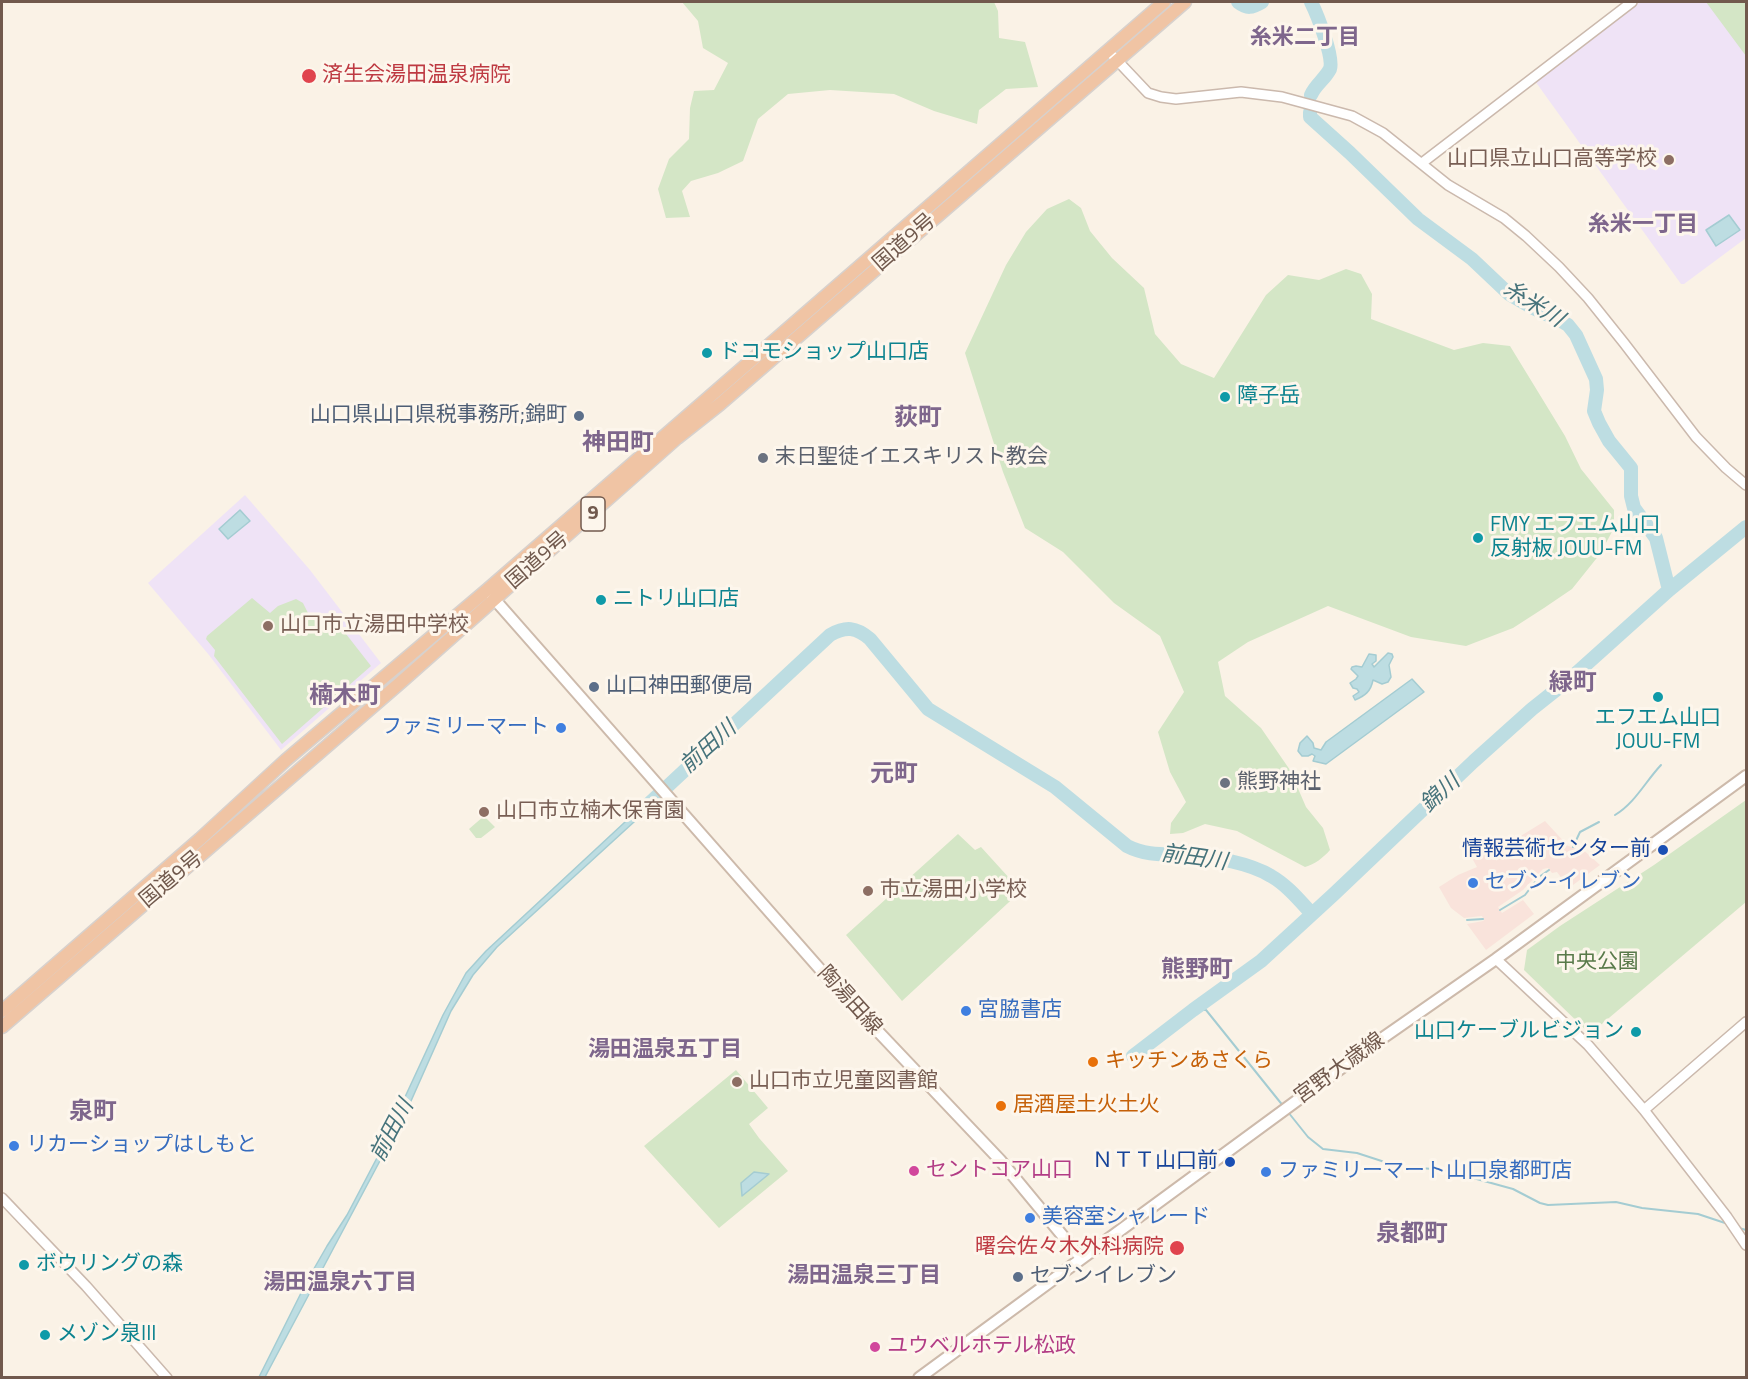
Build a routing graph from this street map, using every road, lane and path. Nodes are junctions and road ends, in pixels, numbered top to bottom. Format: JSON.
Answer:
{"nodes":[{"id":1,"x":1164,"y":2,"type":"edge"},
{"id":2,"x":1185,"y":2,"type":"edge"},
{"id":3,"x":1632,"y":2,"type":"edge"},
{"id":4,"x":1113,"y":55,"type":"junction"},
{"id":5,"x":1422,"y":163,"type":"junction"},
{"id":6,"x":1746,"y":485,"type":"edge"},
{"id":7,"x":491,"y":594,"type":"junction"},
{"id":8,"x":1746,"y":776,"type":"edge"},
{"id":9,"x":1496,"y":959,"type":"junction"},
{"id":10,"x":2,"y":1011,"type":"edge"},
{"id":11,"x":1746,"y":1022,"type":"edge"},
{"id":12,"x":2,"y":1027,"type":"edge"},
{"id":13,"x":1644,"y":1110,"type":"junction"},
{"id":14,"x":2,"y":1198,"type":"edge"},
{"id":15,"x":1746,"y":1245,"type":"edge"},
{"id":16,"x":1081,"y":1258,"type":"junction"},
{"id":17,"x":167,"y":1377,"type":"edge"},
{"id":18,"x":920,"y":1377,"type":"edge"}],
"edges":[{"from":1,"to":4,"type":"highway","name":"国道9号","number":"9"},
{"from":2,"to":4,"type":"highway","name":"国道9号","number":"9"},
{"from":3,"to":5,"type":"street"},
{"from":4,"to":5,"type":"street"},
{"from":4,"to":7,"type":"highway","name":"国道9号","number":"9"},
{"from":5,"to":6,"type":"street"},
{"from":7,"to":10,"type":"highway","name":"国道9号","number":"9"},
{"from":7,"to":12,"type":"highway","name":"国道9号","number":"9"},
{"from":7,"to":16,"type":"main road","name":"陶湯田線"},
{"from":8,"to":9,"type":"main road","name":"宮野大歳線"},
{"from":9,"to":13,"type":"street"},
{"from":9,"to":16,"type":"main road","name":"宮野大歳線"},
{"from":11,"to":13,"type":"street"},
{"from":13,"to":15,"type":"street"},
{"from":14,"to":17,"type":"street"},
{"from":16,"to":18,"type":"main road"}]}
